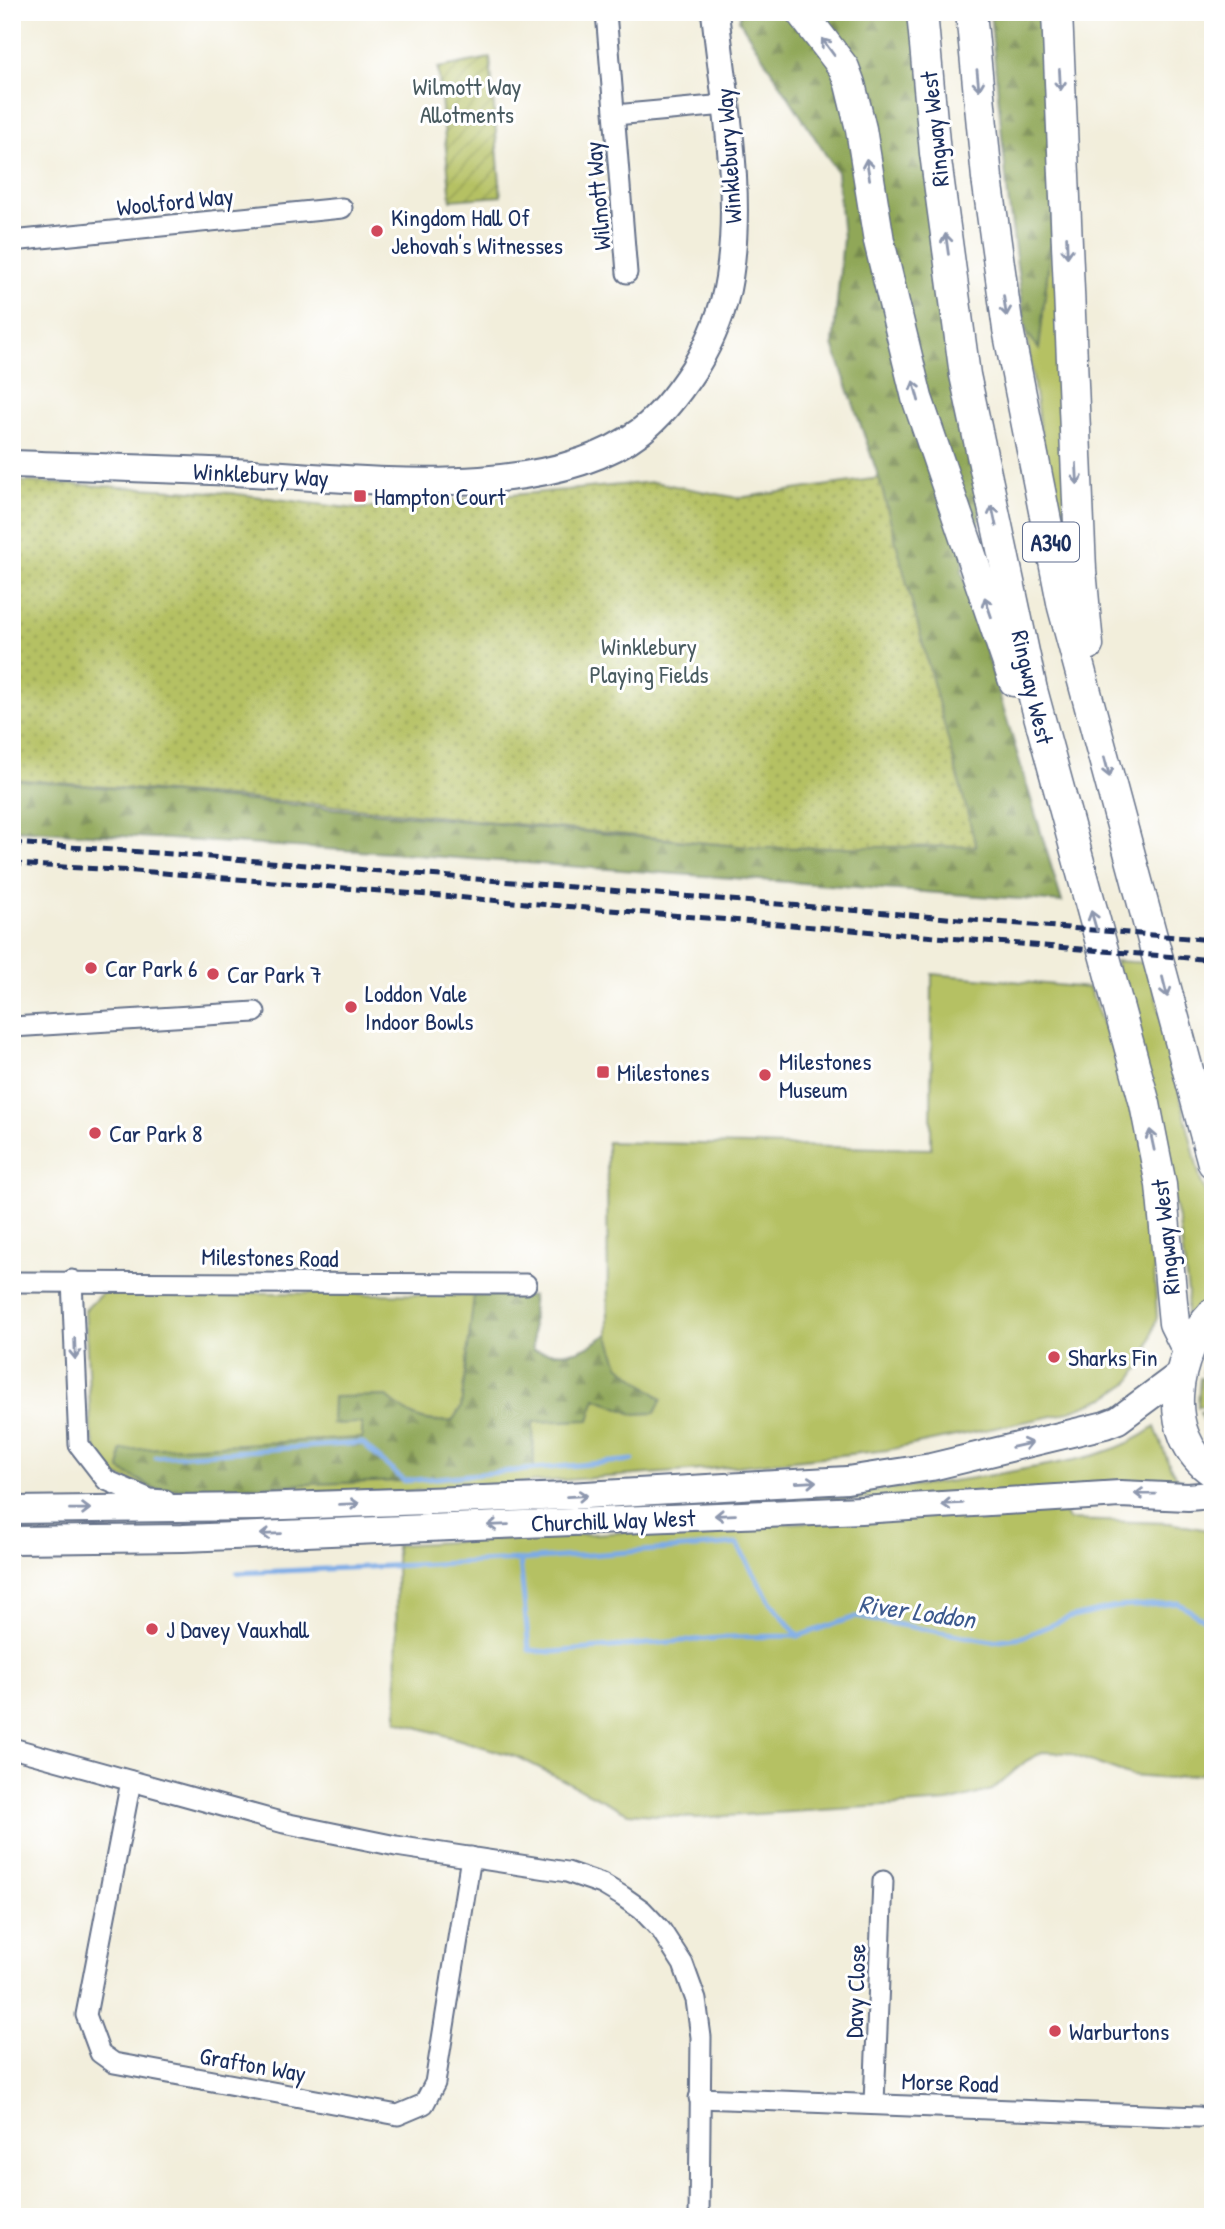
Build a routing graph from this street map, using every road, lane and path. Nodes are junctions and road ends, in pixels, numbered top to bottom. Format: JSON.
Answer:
{"nodes":[{"id":1,"x":606,"y":12,"type":"edge"},
{"id":2,"x":715,"y":12,"type":"edge"},
{"id":3,"x":801,"y":12,"type":"edge"},
{"id":4,"x":922,"y":12,"type":"edge"},
{"id":5,"x":971,"y":12,"type":"edge"},
{"id":6,"x":1057,"y":12,"type":"edge"},
{"id":7,"x":725,"y":105,"type":"junction"},
{"id":8,"x":615,"y":115,"type":"junction"},
{"id":9,"x":342,"y":208,"type":"dead end"},
{"id":10,"x":12,"y":242,"type":"edge"},
{"id":11,"x":627,"y":273,"type":"dead end"},
{"id":12,"x":12,"y":464,"type":"edge"},
{"id":13,"x":1095,"y":722,"type":"junction"},
{"id":14,"x":1076,"y":856,"type":"junction"},
{"id":15,"x":255,"y":1012,"type":"dead end"},
{"id":16,"x":12,"y":1027,"type":"edge"},
{"id":17,"x":1213,"y":1163,"type":"edge"},
{"id":18,"x":72,"y":1280,"type":"junction"},
{"id":19,"x":12,"y":1282,"type":"edge"},
{"id":20,"x":526,"y":1284,"type":"dead end"},
{"id":21,"x":1213,"y":1312,"type":"edge"},
{"id":22,"x":1184,"y":1362,"type":"junction"},
{"id":23,"x":1213,"y":1472,"type":"edge"},
{"id":24,"x":1213,"y":1495,"type":"edge"},
{"id":25,"x":257,"y":1507,"type":"junction"},
{"id":26,"x":12,"y":1510,"type":"edge"},
{"id":27,"x":12,"y":1540,"type":"edge"},
{"id":28,"x":12,"y":1748,"type":"edge"},
{"id":29,"x":131,"y":1781,"type":"junction"},
{"id":30,"x":471,"y":1857,"type":"junction"},
{"id":31,"x":883,"y":1881,"type":"dead end"},
{"id":32,"x":699,"y":2098,"type":"junction"},
{"id":33,"x":874,"y":2103,"type":"junction"},
{"id":34,"x":1199,"y":2116,"type":"dead end"},
{"id":35,"x":699,"y":2215,"type":"edge"}],
"edges":[{"from":1,"to":8,"type":"street","name":"Wilmott Way"},
{"from":2,"to":7,"type":"main road","name":"Winklebury Way"},
{"from":14,"to":3,"type":"main road","one_way":true},
{"from":14,"to":4,"type":"main road","name":"Ringway West","number":"A340","one_way":true},
{"from":5,"to":13,"type":"main road","name":"Ringway West","number":"A340","one_way":true},
{"from":6,"to":13,"type":"main road","one_way":true},
{"from":7,"to":8,"type":"street","name":"Wilmott Way"},
{"from":7,"to":12,"type":"main road","name":"Winklebury Way"},
{"from":8,"to":11,"type":"street","name":"Wilmott Way"},
{"from":9,"to":10,"type":"street","name":"Woolford Way"},
{"from":13,"to":17,"type":"main road","name":"Ringway West","number":"A340","one_way":true},
{"from":22,"to":14,"type":"main road","name":"Ringway West","number":"A340","one_way":true},
{"from":15,"to":16,"type":"street"},
{"from":18,"to":19,"type":"street","name":"Milestones Road"},
{"from":18,"to":20,"type":"street","name":"Milestones Road"},
{"from":18,"to":25,"type":"street","one_way":true},
{"from":21,"to":22,"type":"main road"},
{"from":22,"to":23,"type":"main road"},
{"from":25,"to":22,"type":"main road","name":"Churchill Way West","one_way":true},
{"from":24,"to":27,"type":"main road","name":"Churchill Way West","one_way":true},
{"from":26,"to":25,"type":"main road","name":"Churchill Way West","one_way":true},
{"from":28,"to":29,"type":"street"},
{"from":29,"to":30,"type":"street"},
{"from":29,"to":30,"type":"street","name":"Grafton Way"},
{"from":30,"to":32,"type":"street"},
{"from":31,"to":33,"type":"street","name":"Davy Close"},
{"from":32,"to":33,"type":"street","name":"Morse Road"},
{"from":32,"to":35,"type":"street"},
{"from":33,"to":34,"type":"street","name":"Morse Road"}]}
